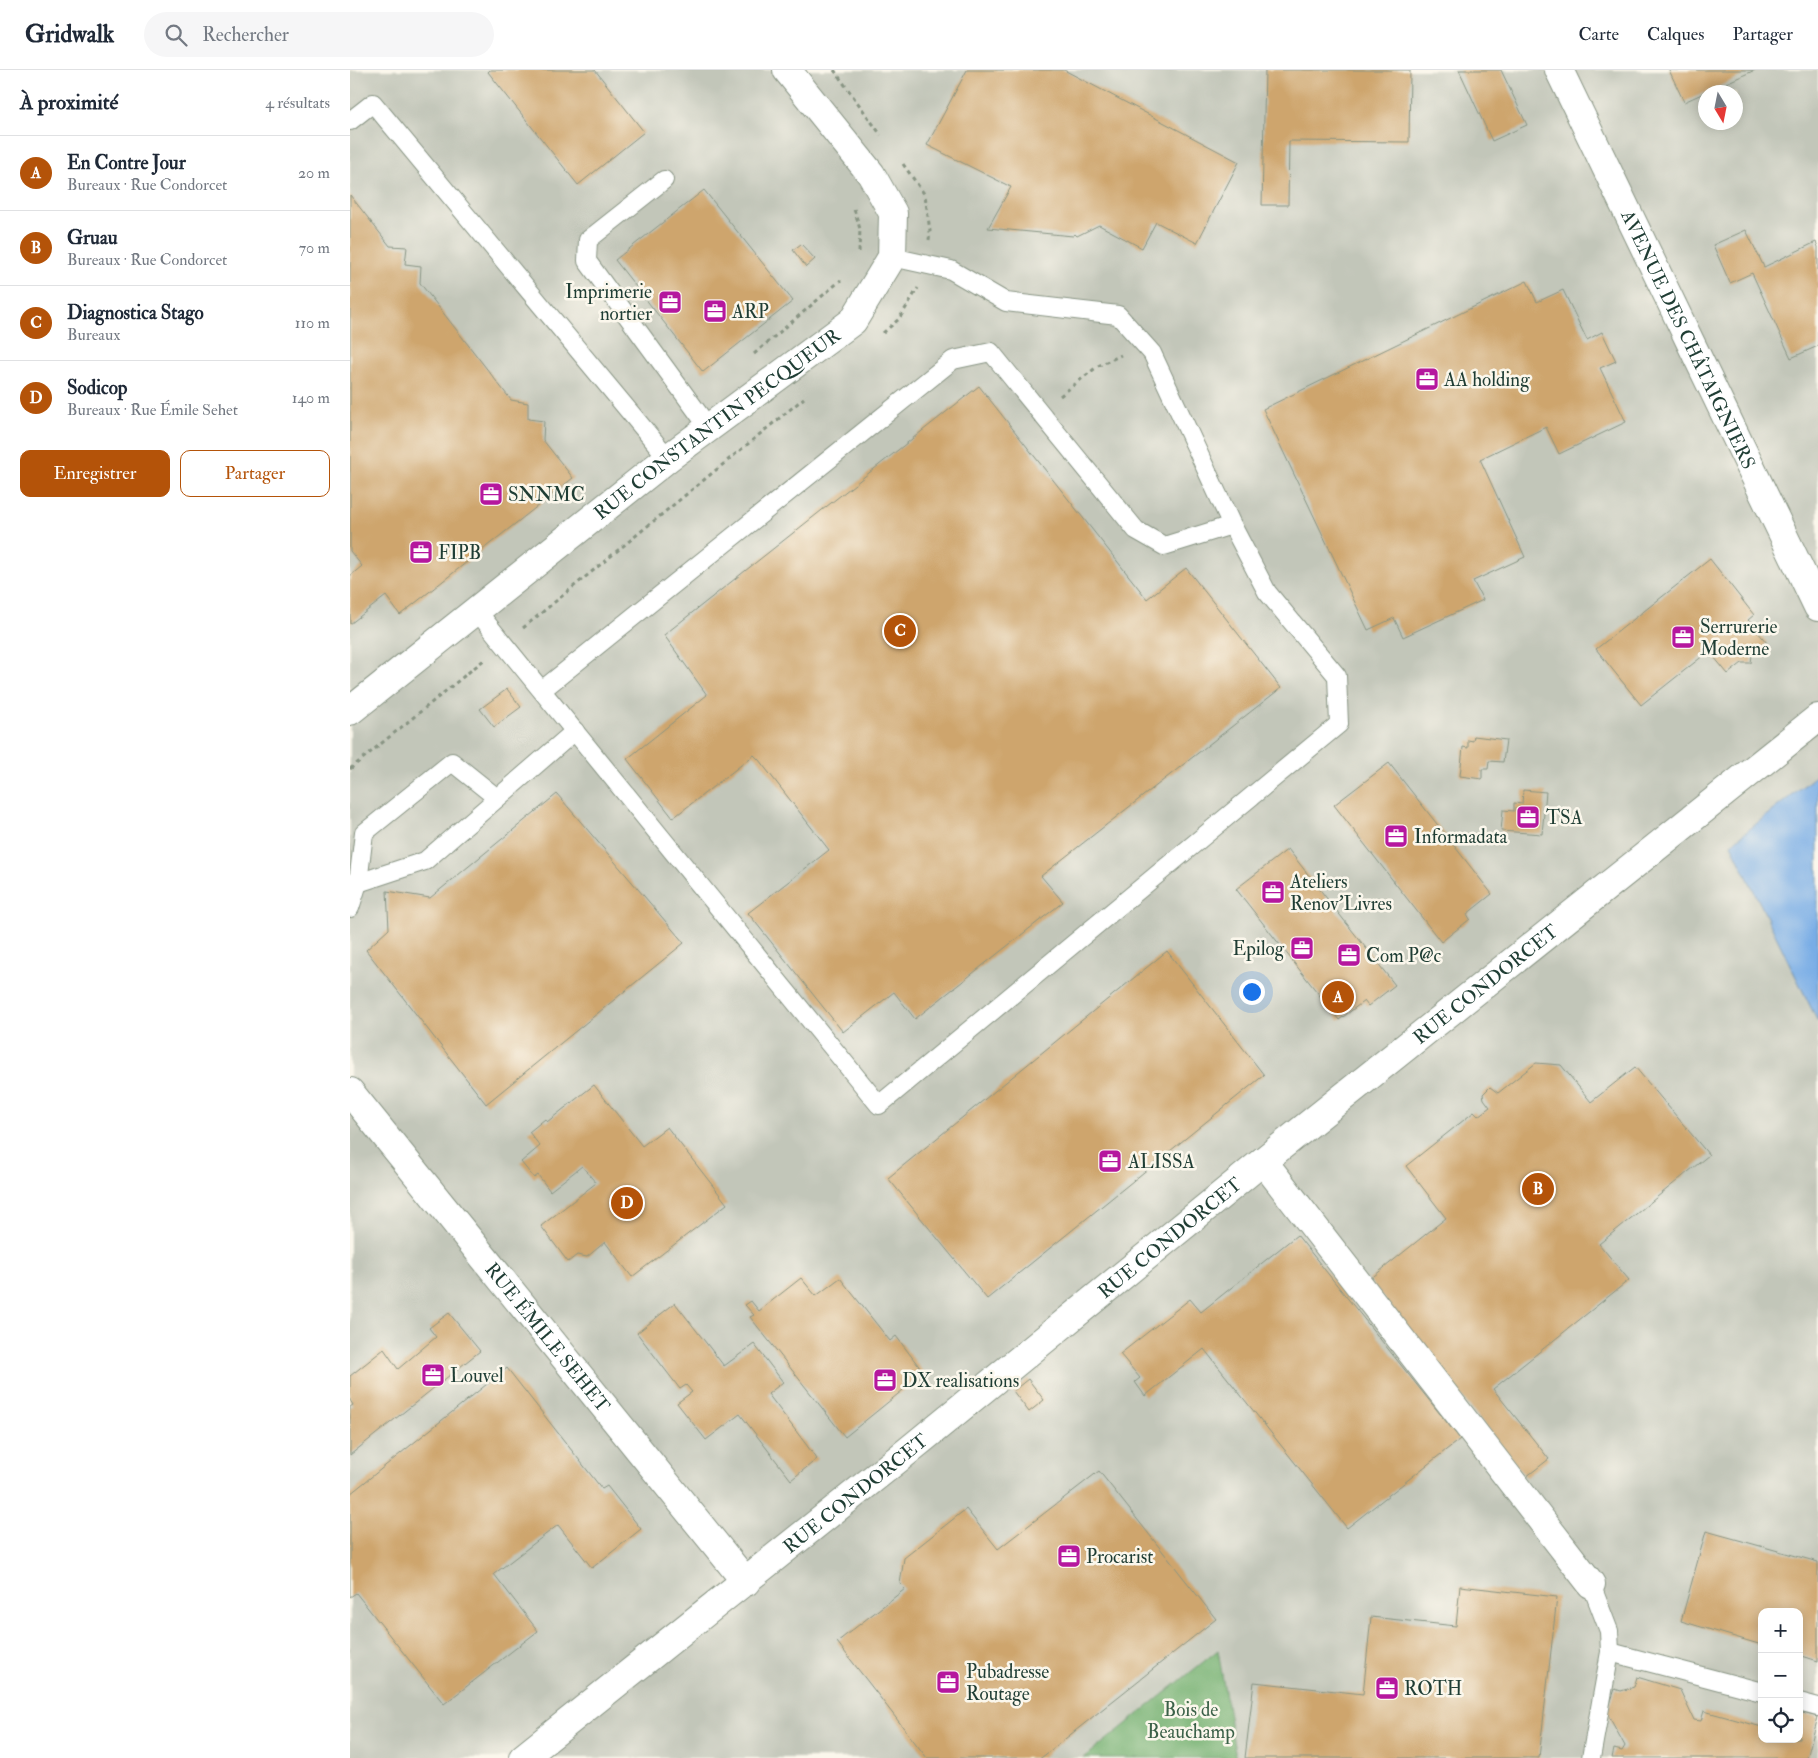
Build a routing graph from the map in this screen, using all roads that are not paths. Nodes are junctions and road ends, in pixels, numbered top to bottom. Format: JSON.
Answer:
{"nodes":[{"id":1,"x":787,"y":70,"type":"edge"},
{"id":2,"x":1559,"y":70,"type":"edge"},
{"id":3,"x":350,"y":122,"type":"edge"},
{"id":4,"x":664,"y":180,"type":"dead end"},
{"id":5,"x":892,"y":256,"type":"junction"},
{"id":6,"x":709,"y":428,"type":"junction"},
{"id":7,"x":668,"y":458,"type":"junction"},
{"id":8,"x":1232,"y":525,"type":"junction"},
{"id":9,"x":1818,"y":608,"type":"edge"},
{"id":10,"x":476,"y":610,"type":"junction"},
{"id":11,"x":542,"y":690,"type":"junction"},
{"id":12,"x":350,"y":712,"type":"edge"},
{"id":13,"x":1818,"y":718,"type":"edge"},
{"id":14,"x":575,"y":731,"type":"junction"},
{"id":15,"x":498,"y":798,"type":"junction"},
{"id":16,"x":358,"y":883,"type":"junction"},
{"id":17,"x":350,"y":908,"type":"edge"},
{"id":18,"x":350,"y":1092,"type":"edge"},
{"id":19,"x":1262,"y":1161,"type":"junction"},
{"id":20,"x":746,"y":1582,"type":"junction"},
{"id":21,"x":1591,"y":1584,"type":"joint"},
{"id":22,"x":1610,"y":1652,"type":"junction"},
{"id":23,"x":1758,"y":1691,"type":"edge"},
{"id":24,"x":1803,"y":1703,"type":"edge"},
{"id":25,"x":1818,"y":1706,"type":"edge"},
{"id":26,"x":523,"y":1758,"type":"edge"},
{"id":27,"x":1591,"y":1758,"type":"edge"}],
"edges":[{"from":1,"to":5,"type":"street"},
{"from":2,"to":9,"type":"street","name":"AVENUE DES CHÂTAIGNIERS"},
{"from":3,"to":7,"type":"lane"},
{"from":4,"to":6,"type":"lane"},
{"from":5,"to":6,"type":"street","name":"RUE CONSTANTIN PECQUEUR"},
{"from":5,"to":8,"type":"lane"},
{"from":6,"to":7,"type":"street","name":"RUE CONSTANTIN PECQUEUR"},
{"from":7,"to":10,"type":"street","name":"RUE CONSTANTIN PECQUEUR"},
{"from":8,"to":11,"type":"lane"},
{"from":8,"to":14,"type":"lane"},
{"from":10,"to":11,"type":"lane"},
{"from":10,"to":12,"type":"street","name":"RUE CONSTANTIN PECQUEUR"},
{"from":11,"to":14,"type":"lane"},
{"from":13,"to":19,"type":"street","name":"RUE CONDORCET"},
{"from":14,"to":15,"type":"lane"},
{"from":15,"to":16,"type":"lane"},
{"from":15,"to":16,"type":"lane"},
{"from":16,"to":17,"type":"lane"},
{"from":18,"to":20,"type":"street","name":"RUE ÉMILE SEHET"},
{"from":19,"to":20,"type":"street","name":"RUE CONDORCET"},
{"from":19,"to":21,"type":"street"},
{"from":20,"to":26,"type":"street","name":"RUE CONDORCET"},
{"from":21,"to":22,"type":"lane"},
{"from":22,"to":23,"type":"lane"},
{"from":22,"to":27,"type":"lane"},
{"from":24,"to":25,"type":"lane"}]}
